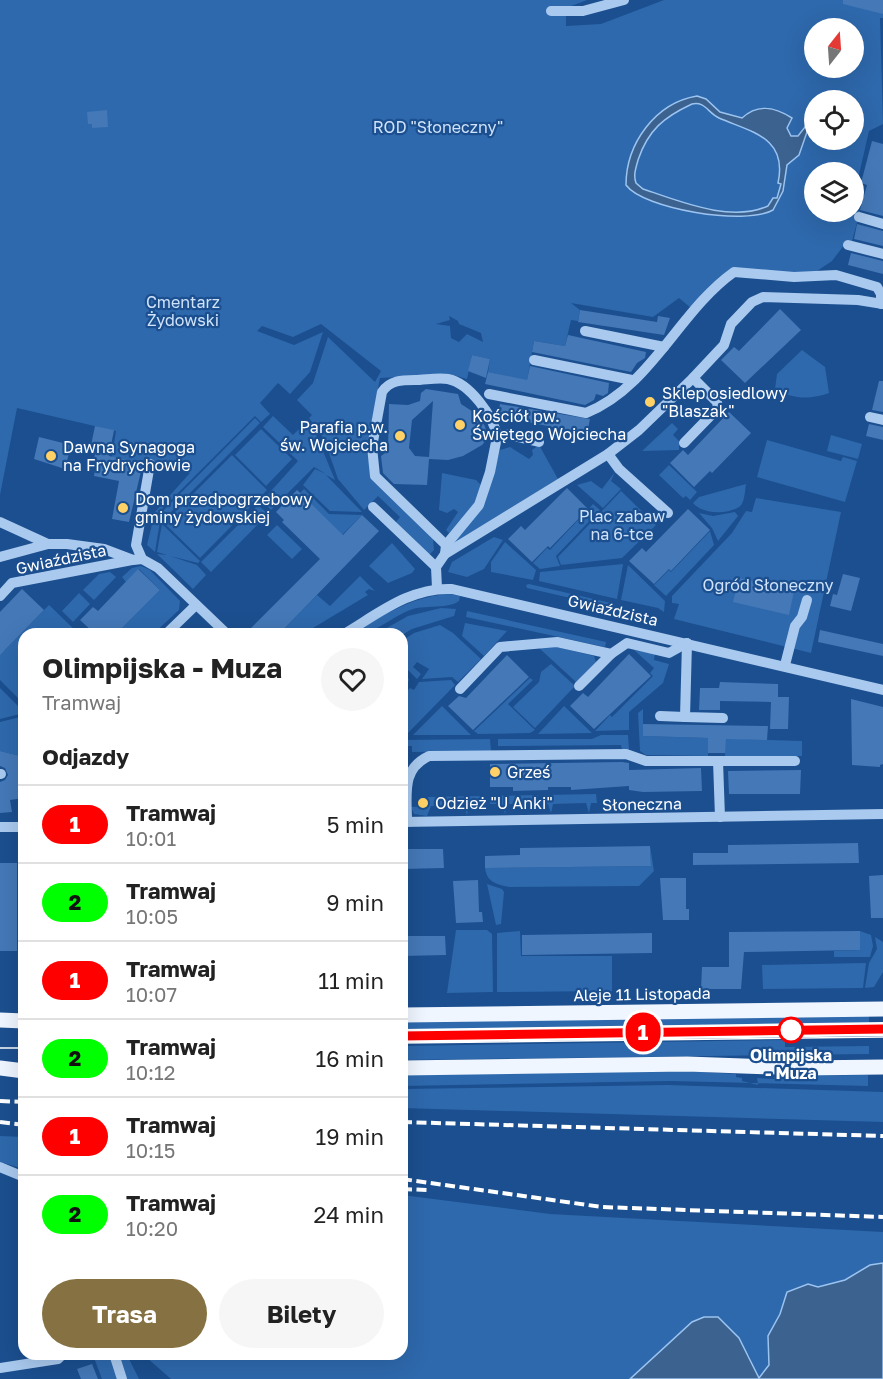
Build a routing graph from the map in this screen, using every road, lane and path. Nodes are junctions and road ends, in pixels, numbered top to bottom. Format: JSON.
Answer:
{"nodes":[{"id":1,"x":624,"y":0,"type":"edge"},
{"id":2,"x":550,"y":11,"type":"dead end"},
{"id":3,"x":864,"y":218,"type":"edge"},
{"id":4,"x":883,"y":224,"type":"edge"},
{"id":5,"x":848,"y":245,"type":"dead end"},
{"id":6,"x":883,"y":254,"type":"edge"},
{"id":7,"x":882,"y":304,"type":"edge"},
{"id":8,"x":585,"y":331,"type":"dead end"},
{"id":9,"x":664,"y":347,"type":"junction"},
{"id":10,"x":534,"y":360,"type":"dead end"},
{"id":11,"x":693,"y":378,"type":"junction"},
{"id":12,"x":632,"y":380,"type":"junction"},
{"id":13,"x":489,"y":394,"type":"dead end"},
{"id":14,"x":870,"y":417,"type":"dead end"},
{"id":15,"x":883,"y":420,"type":"edge"},
{"id":16,"x":497,"y":437,"type":"junction"},
{"id":17,"x":539,"y":442,"type":"dead end"},
{"id":18,"x":684,"y":443,"type":"dead end"},
{"id":19,"x":608,"y":454,"type":"junction"},
{"id":20,"x":150,"y":464,"type":"dead end"},
{"id":21,"x":373,"y":507,"type":"dead end"},
{"id":22,"x":669,"y":513,"type":"dead end"},
{"id":23,"x":1,"y":525,"type":"edge"},
{"id":24,"x":48,"y":544,"type":"junction"},
{"id":25,"x":446,"y":549,"type":"junction"},
{"id":26,"x":0,"y":557,"type":"edge"},
{"id":27,"x":137,"y":559,"type":"junction"},
{"id":28,"x":436,"y":567,"type":"junction"},
{"id":29,"x":436,"y":588,"type":"junction"},
{"id":30,"x":0,"y":597,"type":"edge"},
{"id":31,"x":807,"y":600,"type":"dead end"},
{"id":32,"x":196,"y":605,"type":"junction"},
{"id":33,"x":172,"y":628,"type":"edge"},
{"id":34,"x":220,"y":628,"type":"edge"},
{"id":35,"x":354,"y":628,"type":"edge"},
{"id":36,"x":687,"y":643,"type":"junction"},
{"id":37,"x":611,"y":654,"type":"junction"},
{"id":38,"x":785,"y":665,"type":"junction"},
{"id":39,"x":579,"y":686,"type":"dead end"},
{"id":40,"x":460,"y":689,"type":"dead end"},
{"id":41,"x":883,"y":690,"type":"edge"},
{"id":42,"x":660,"y":716,"type":"dead end"},
{"id":43,"x":685,"y":717,"type":"junction"},
{"id":44,"x":723,"y":718,"type":"dead end"},
{"id":45,"x":795,"y":760,"type":"dead end"},
{"id":46,"x":718,"y":761,"type":"junction"},
{"id":47,"x":408,"y":796,"type":"edge"},
{"id":48,"x":883,"y":814,"type":"edge"},
{"id":49,"x":720,"y":817,"type":"junction"},
{"id":50,"x":408,"y":822,"type":"edge"},
{"id":51,"x":0,"y":827,"type":"edge"},
{"id":52,"x":18,"y":827,"type":"edge"},
{"id":53,"x":883,"y":998,"type":"edge"},
{"id":54,"x":883,"y":1009,"type":"edge"},
{"id":55,"x":831,"y":1010,"type":"junction"},
{"id":56,"x":408,"y":1015,"type":"edge"},
{"id":57,"x":0,"y":1020,"type":"edge"},
{"id":58,"x":18,"y":1021,"type":"edge"},
{"id":59,"x":883,"y":1057,"type":"edge"},
{"id":60,"x":0,"y":1058,"type":"edge"},
{"id":61,"x":18,"y":1060,"type":"edge"},
{"id":62,"x":768,"y":1066,"type":"junction"},
{"id":63,"x":883,"y":1067,"type":"edge"},
{"id":64,"x":0,"y":1068,"type":"edge"},
{"id":65,"x":408,"y":1068,"type":"edge"},
{"id":66,"x":18,"y":1070,"type":"edge"},
{"id":67,"x":0,"y":1167,"type":"edge"},
{"id":68,"x":18,"y":1174,"type":"edge"},
{"id":69,"x":52,"y":1360,"type":"edge"},
{"id":70,"x":116,"y":1360,"type":"edge"},
{"id":71,"x":0,"y":1368,"type":"edge"},
{"id":72,"x":122,"y":1379,"type":"edge"}],
"edges":[{"from":1,"to":2,"type":"street"},
{"from":3,"to":4,"type":"street"},
{"from":5,"to":6,"type":"street"},
{"from":7,"to":9,"type":"street"},
{"from":7,"to":11,"type":"street"},
{"from":8,"to":9,"type":"street"},
{"from":9,"to":12,"type":"street"},
{"from":10,"to":12,"type":"street"},
{"from":11,"to":18,"type":"street"},
{"from":11,"to":19,"type":"street"},
{"from":12,"to":13,"type":"street"},
{"from":14,"to":15,"type":"street"},
{"from":16,"to":17,"type":"street"},
{"from":16,"to":25,"type":"street"},
{"from":16,"to":25,"type":"street"},
{"from":19,"to":22,"type":"street"},
{"from":19,"to":25,"type":"street"},
{"from":20,"to":27,"type":"street"},
{"from":21,"to":28,"type":"street"},
{"from":23,"to":24,"type":"street"},
{"from":24,"to":26,"type":"street","name":"Gwiaździsta"},
{"from":24,"to":27,"type":"street","name":"Gwiaździsta"},
{"from":25,"to":28,"type":"street"},
{"from":27,"to":30,"type":"street","name":"Gwiaździsta"},
{"from":27,"to":32,"type":"street","name":"Gwiaździsta"},
{"from":28,"to":29,"type":"street"},
{"from":29,"to":35,"type":"street","name":"Gwiaździsta"},
{"from":29,"to":36,"type":"street","name":"Gwiaździsta"},
{"from":31,"to":38,"type":"street"},
{"from":32,"to":33,"type":"street"},
{"from":32,"to":34,"type":"street","name":"Gwiaździsta"},
{"from":36,"to":37,"type":"street"},
{"from":36,"to":38,"type":"street","name":"Gwiaździsta"},
{"from":36,"to":43,"type":"street"},
{"from":37,"to":39,"type":"street"},
{"from":37,"to":40,"type":"street"},
{"from":38,"to":41,"type":"street","name":"Gwiaździsta"},
{"from":42,"to":43,"type":"street"},
{"from":43,"to":44,"type":"street"},
{"from":45,"to":46,"type":"street"},
{"from":46,"to":47,"type":"street"},
{"from":46,"to":49,"type":"street"},
{"from":48,"to":49,"type":"street","name":"Słoneczna"},
{"from":49,"to":50,"type":"street","name":"Słoneczna"},
{"from":51,"to":52,"type":"street"},
{"from":53,"to":55,"type":"main road"},
{"from":54,"to":55,"type":"main road","name":"Aleje 11 Listopada"},
{"from":55,"to":56,"type":"main road","name":"Aleje 11 Listopada"},
{"from":57,"to":58,"type":"main road"},
{"from":59,"to":62,"type":"main road"},
{"from":60,"to":61,"type":"main road"},
{"from":62,"to":63,"type":"main road"},
{"from":62,"to":65,"type":"main road"},
{"from":64,"to":66,"type":"main road"},
{"from":67,"to":68,"type":"street"},
{"from":69,"to":71,"type":"street"},
{"from":70,"to":72,"type":"street"}]}
